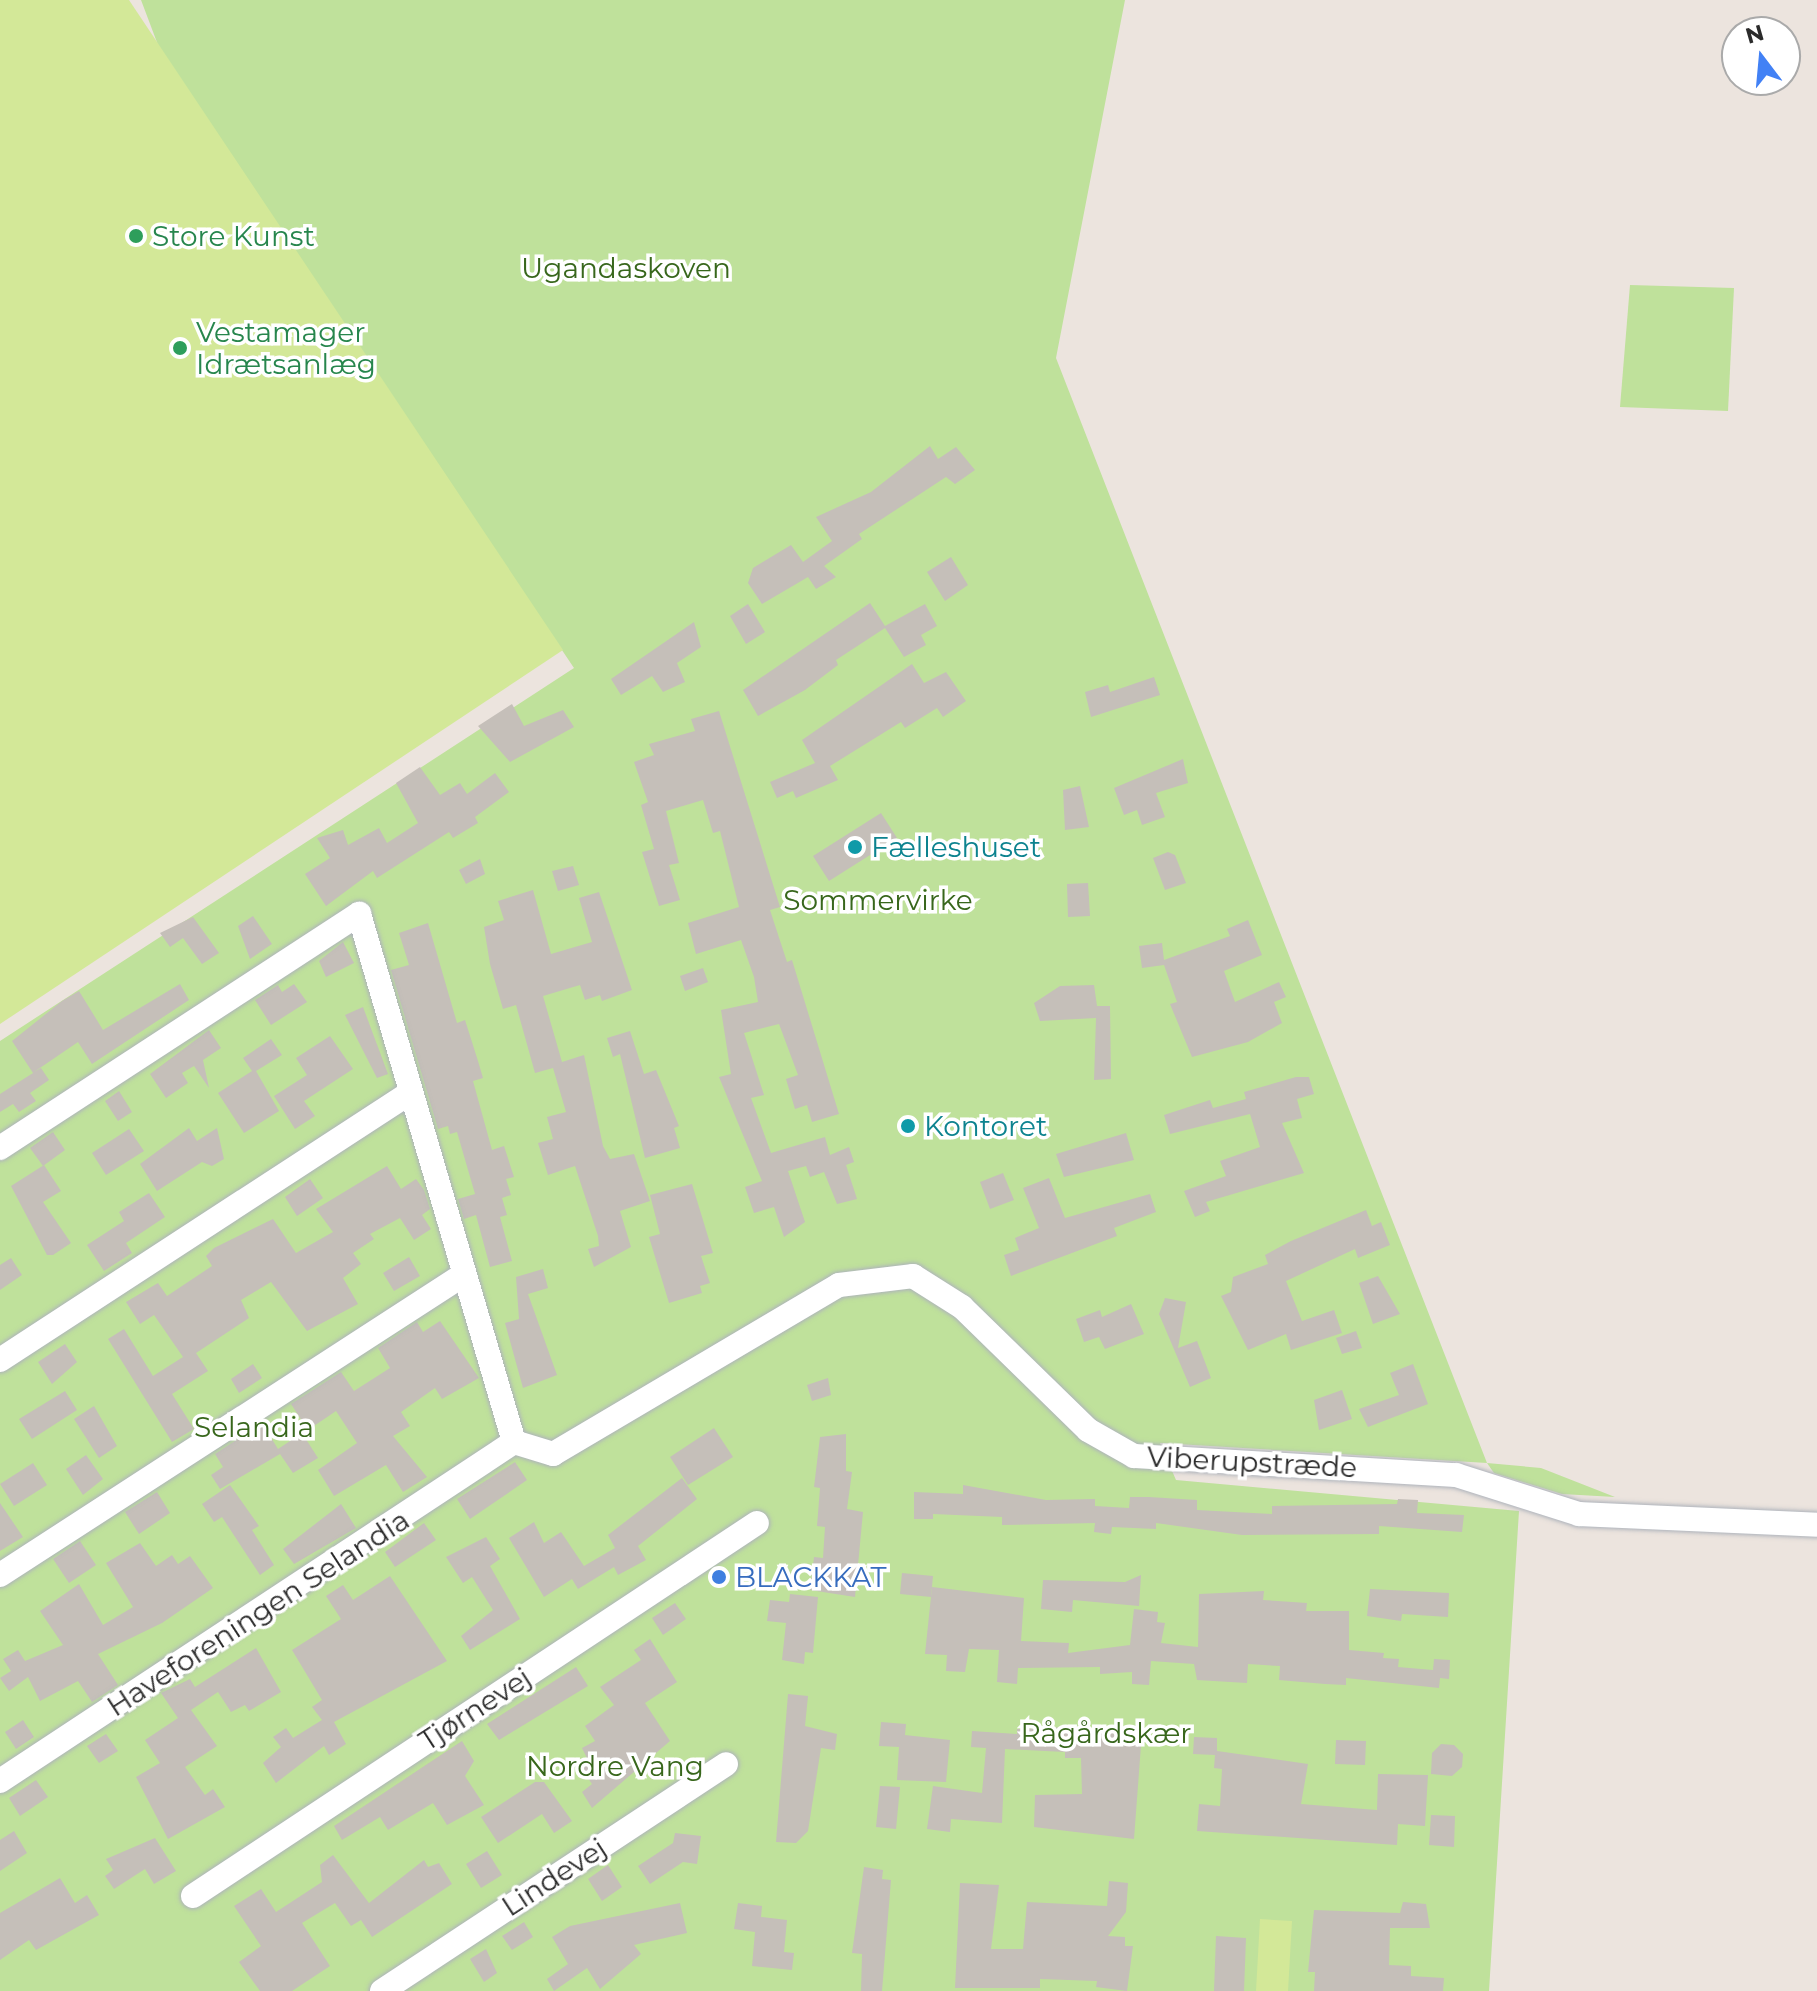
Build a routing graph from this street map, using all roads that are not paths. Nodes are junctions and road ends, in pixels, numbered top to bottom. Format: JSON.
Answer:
{"nodes":[{"id":1,"x":410,"y":1093,"type":"junction"},
{"id":2,"x":0,"y":1148,"type":"edge"},
{"id":3,"x":463,"y":1275,"type":"junction"},
{"id":4,"x":0,"y":1360,"type":"edge"},
{"id":5,"x":514,"y":1442,"type":"junction"},
{"id":6,"x":757,"y":1523,"type":"dead end"},
{"id":7,"x":1817,"y":1525,"type":"edge"},
{"id":8,"x":0,"y":1575,"type":"edge"},
{"id":9,"x":726,"y":1764,"type":"dead end"},
{"id":10,"x":0,"y":1781,"type":"edge"},
{"id":11,"x":193,"y":1896,"type":"dead end"},
{"id":12,"x":382,"y":1991,"type":"edge"}],
"edges":[{"from":1,"to":2,"type":"street"},
{"from":1,"to":3,"type":"street"},
{"from":1,"to":4,"type":"street"},
{"from":3,"to":5,"type":"street"},
{"from":3,"to":8,"type":"street"},
{"from":5,"to":7,"type":"street","name":"Viberupstræde"},
{"from":5,"to":10,"type":"street","name":"Haveforeningen Selandia"},
{"from":6,"to":11,"type":"street","name":"Tjørnevej"},
{"from":9,"to":12,"type":"street","name":"Lindevej"}]}
